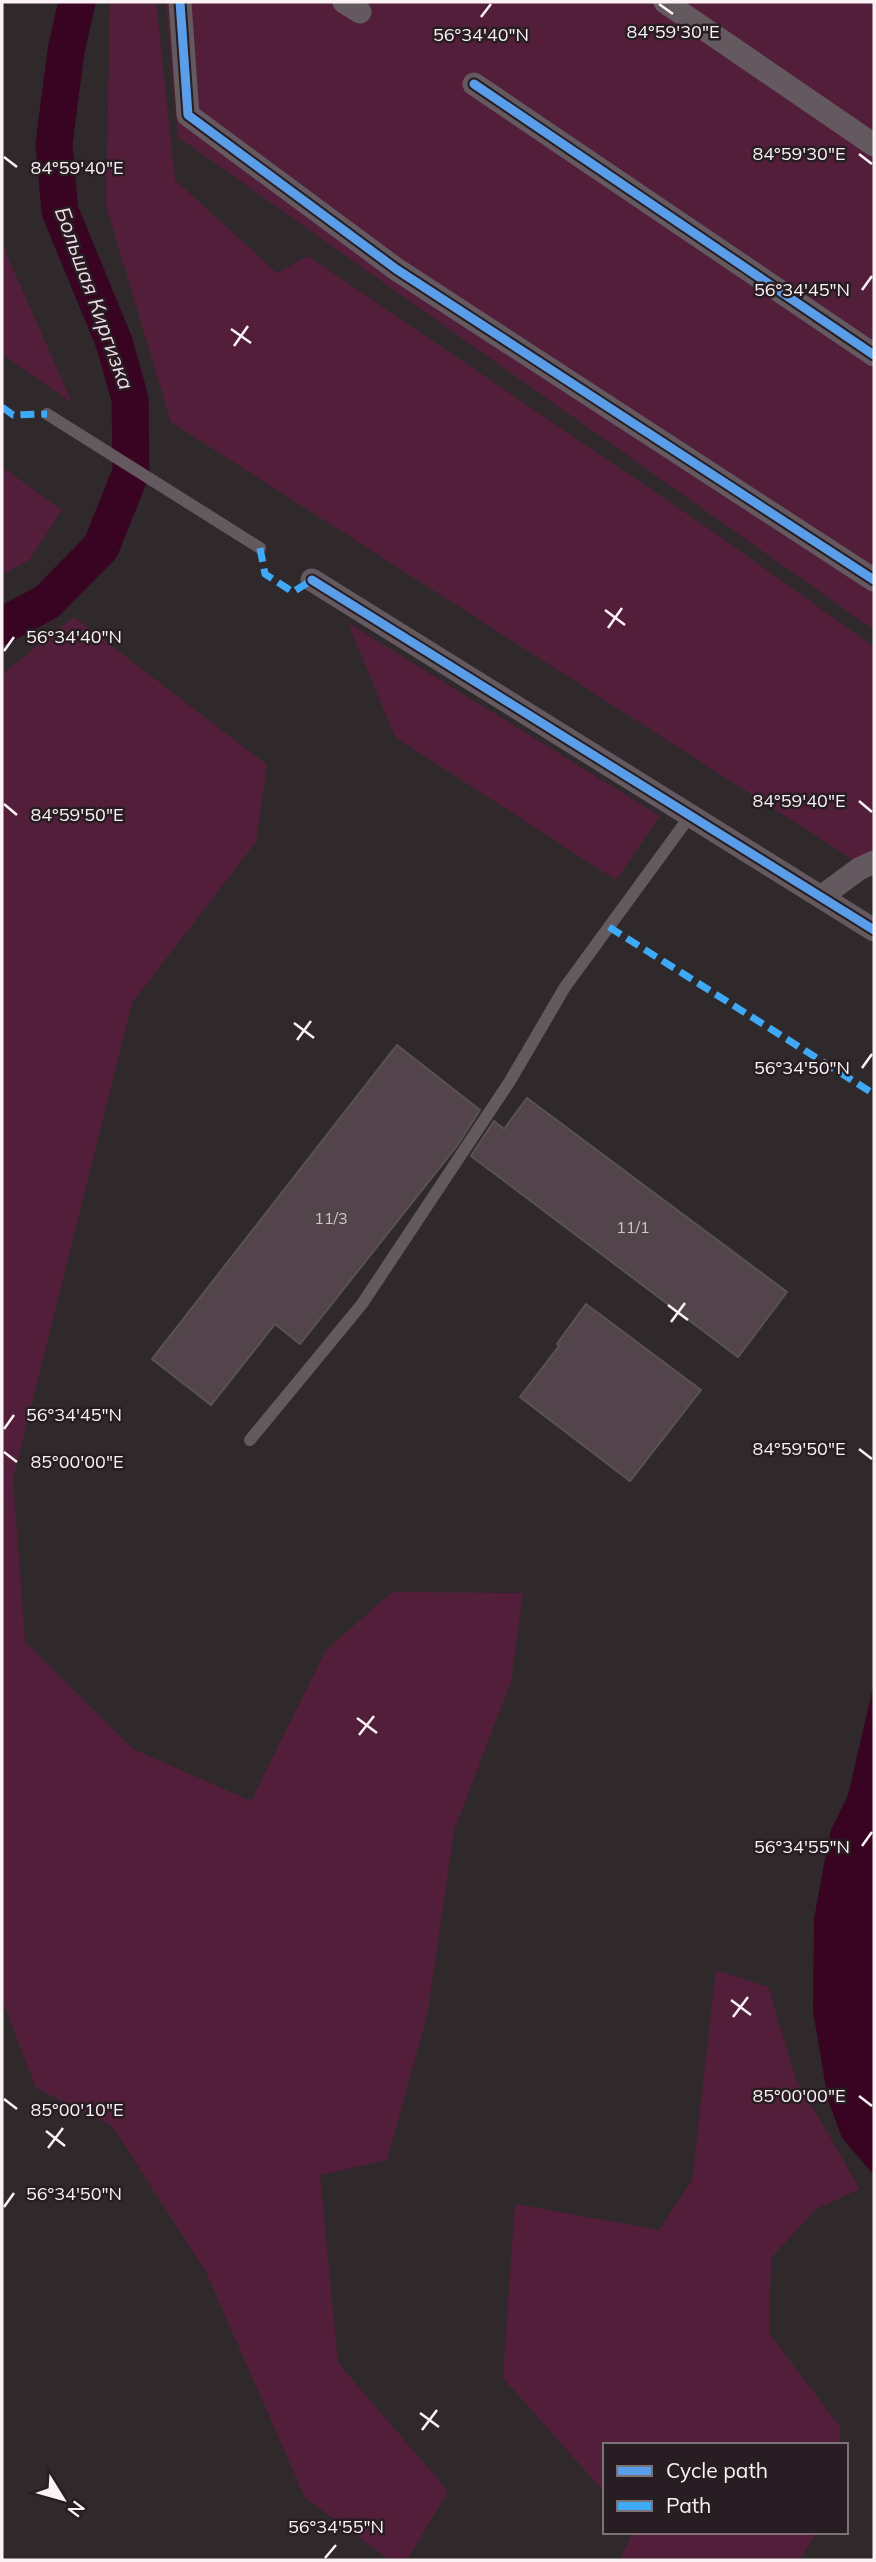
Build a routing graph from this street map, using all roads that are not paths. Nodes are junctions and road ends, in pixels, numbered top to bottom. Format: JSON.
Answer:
{"nodes":[{"id":1,"x":180,"y":2,"type":"edge"},
{"id":2,"x":665,"y":2,"type":"edge"},
{"id":3,"x":474,"y":84,"type":"dead end"},
{"id":4,"x":874,"y":145,"type":"edge"},
{"id":5,"x":874,"y":355,"type":"edge"},
{"id":6,"x":47,"y":414,"type":"dead end"},
{"id":7,"x":260,"y":548,"type":"dead end"},
{"id":8,"x":312,"y":580,"type":"dead end"},
{"id":9,"x":874,"y":580,"type":"edge"},
{"id":10,"x":690,"y":816,"type":"junction"},
{"id":11,"x":874,"y":862,"type":"edge"},
{"id":12,"x":821,"y":896,"type":"junction"},
{"id":13,"x":874,"y":930,"type":"edge"},
{"id":14,"x":250,"y":1440,"type":"dead end"}],
"edges":[{"from":1,"to":9,"type":"street"},
{"from":2,"to":4,"type":"street"},
{"from":3,"to":5,"type":"street"},
{"from":6,"to":7,"type":"lane"},
{"from":8,"to":10,"type":"street"},
{"from":10,"to":12,"type":"street"},
{"from":10,"to":14,"type":"lane"},
{"from":11,"to":12,"type":"street"},
{"from":12,"to":13,"type":"street"}]}
